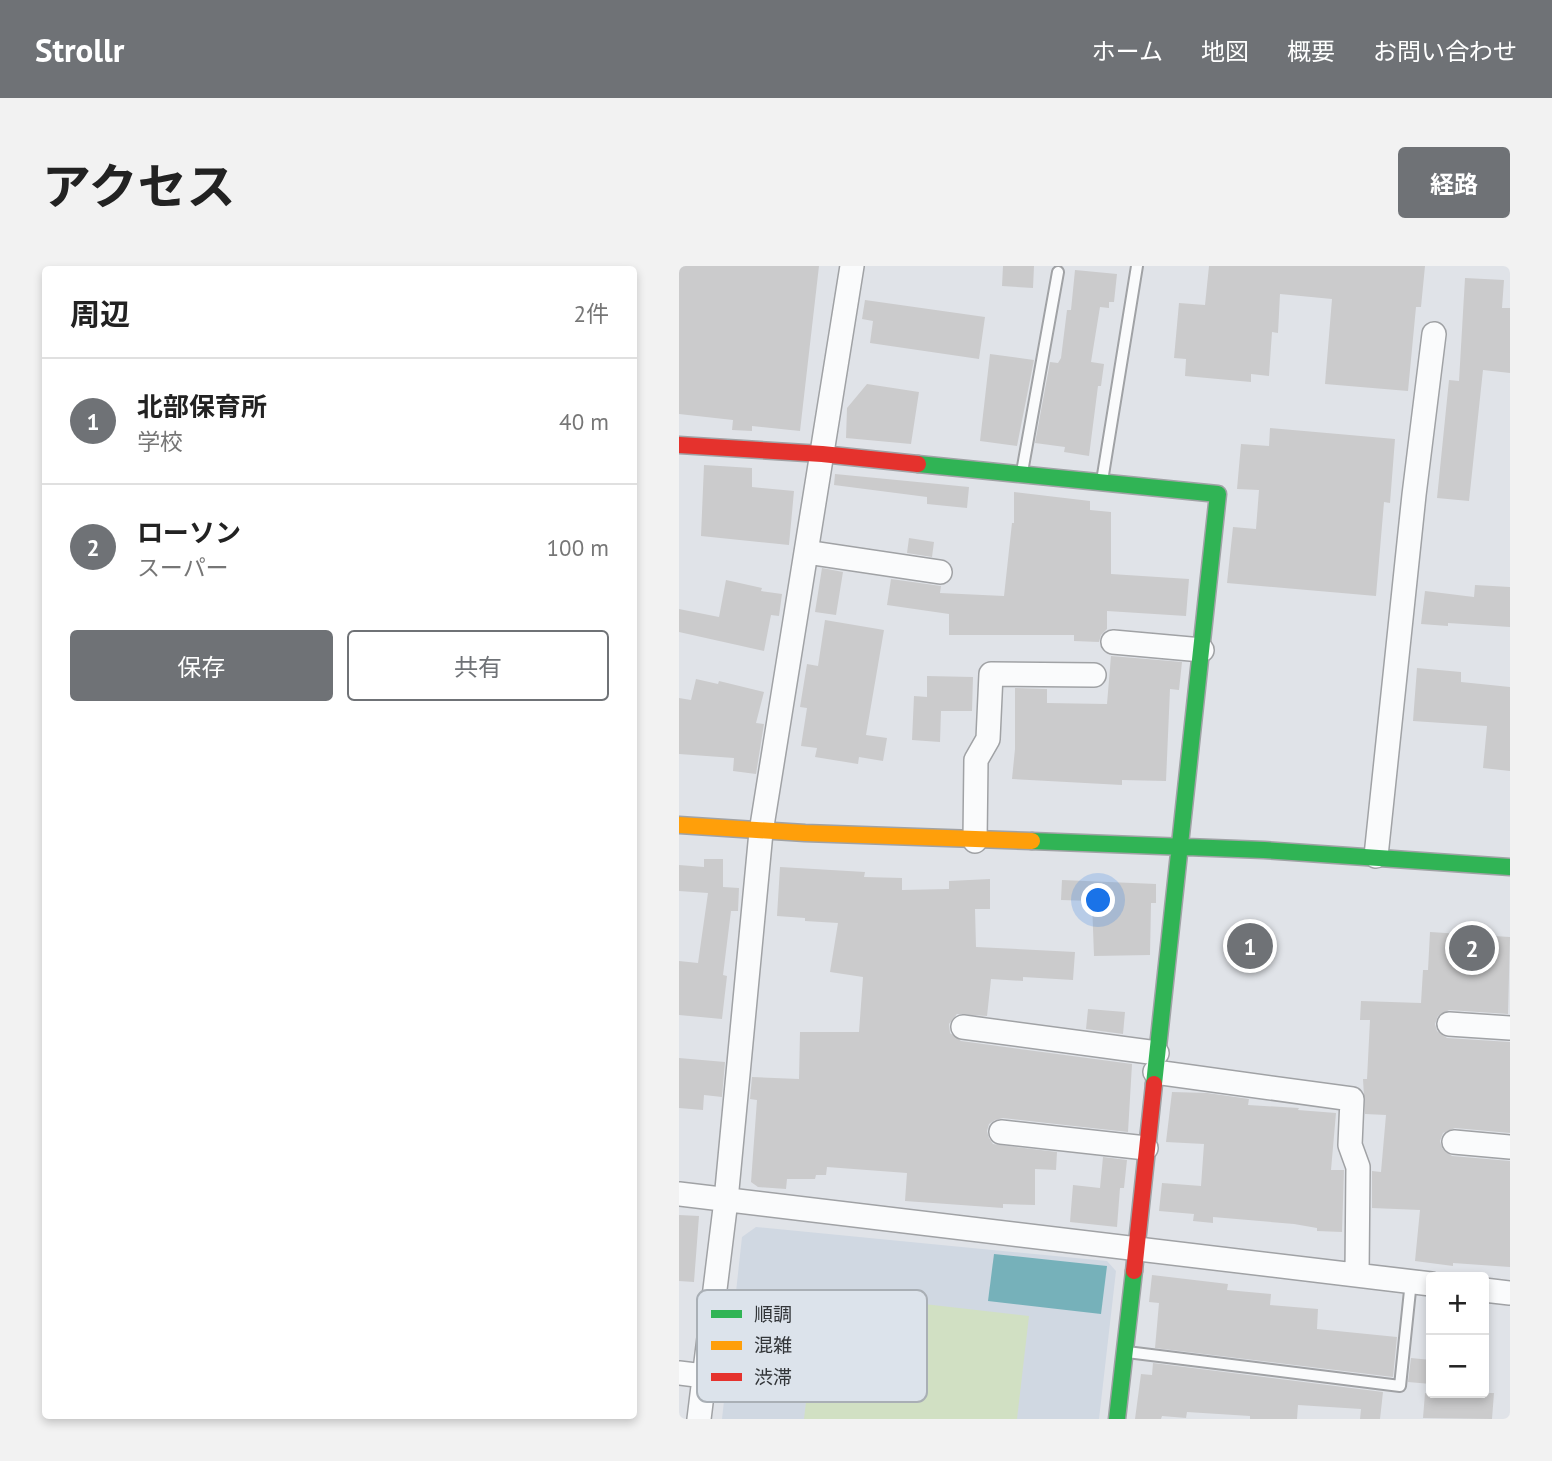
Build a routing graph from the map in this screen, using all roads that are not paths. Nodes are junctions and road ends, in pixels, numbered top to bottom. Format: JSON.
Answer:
{"nodes":[{"id":1,"x":852,"y":266,"type":"edge"},
{"id":2,"x":1137,"y":266,"type":"edge"},
{"id":3,"x":1058,"y":272,"type":"dead end"},
{"id":4,"x":1434,"y":334,"type":"dead end"},
{"id":5,"x":679,"y":445,"type":"edge"},
{"id":6,"x":822,"y":454,"type":"junction"},
{"id":7,"x":1022,"y":474,"type":"junction"},
{"id":8,"x":1102,"y":482,"type":"junction"},
{"id":9,"x":806,"y":552,"type":"junction"},
{"id":10,"x":940,"y":572,"type":"dead end"},
{"id":11,"x":1114,"y":642,"type":"dead end"},
{"id":12,"x":1202,"y":650,"type":"junction"},
{"id":13,"x":1094,"y":675,"type":"dead end"},
{"id":14,"x":679,"y":825,"type":"edge"},
{"id":15,"x":761,"y":832,"type":"junction"},
{"id":16,"x":975,"y":841,"type":"junction"},
{"id":17,"x":1181,"y":846,"type":"junction"},
{"id":18,"x":1376,"y":856,"type":"junction"},
{"id":19,"x":1510,"y":867,"type":"edge"},
{"id":20,"x":1448,"y":1024,"type":"dead end"},
{"id":21,"x":963,"y":1027,"type":"dead end"},
{"id":22,"x":1510,"y":1028,"type":"edge"},
{"id":23,"x":1156,"y":1063,"type":"junction"},
{"id":24,"x":1001,"y":1132,"type":"dead end"},
{"id":25,"x":1454,"y":1142,"type":"dead end"},
{"id":26,"x":1510,"y":1147,"type":"edge"},
{"id":27,"x":1146,"y":1148,"type":"junction"},
{"id":28,"x":679,"y":1194,"type":"edge"},
{"id":29,"x":726,"y":1200,"type":"junction"},
{"id":30,"x":1136,"y":1248,"type":"junction"},
{"id":31,"x":1357,"y":1274,"type":"junction"},
{"id":32,"x":1421,"y":1282,"type":"edge"},
{"id":33,"x":714,"y":1290,"type":"edge"},
{"id":34,"x":1489,"y":1291,"type":"edge"},
{"id":35,"x":1510,"y":1293,"type":"edge"},
{"id":36,"x":1124,"y":1352,"type":"junction"},
{"id":37,"x":679,"y":1373,"type":"edge"},
{"id":38,"x":697,"y":1375,"type":"edge"},
{"id":39,"x":1117,"y":1419,"type":"edge"}],
"edges":[{"from":1,"to":6,"type":"street"},
{"from":2,"to":8,"type":"lane"},
{"from":3,"to":7,"type":"lane"},
{"from":4,"to":18,"type":"street"},
{"from":5,"to":6,"type":"street"},
{"from":6,"to":7,"type":"street"},
{"from":6,"to":9,"type":"street"},
{"from":7,"to":8,"type":"street"},
{"from":8,"to":12,"type":"street"},
{"from":9,"to":10,"type":"street"},
{"from":9,"to":15,"type":"street"},
{"from":11,"to":12,"type":"street"},
{"from":12,"to":17,"type":"street"},
{"from":13,"to":16,"type":"street"},
{"from":14,"to":15,"type":"street"},
{"from":15,"to":16,"type":"street"},
{"from":15,"to":29,"type":"street"},
{"from":16,"to":17,"type":"street"},
{"from":17,"to":18,"type":"street"},
{"from":17,"to":23,"type":"street"},
{"from":18,"to":19,"type":"street"},
{"from":20,"to":22,"type":"street"},
{"from":21,"to":23,"type":"street"},
{"from":23,"to":27,"type":"street"},
{"from":23,"to":31,"type":"street"},
{"from":24,"to":27,"type":"street"},
{"from":25,"to":26,"type":"street"},
{"from":27,"to":30,"type":"street"},
{"from":28,"to":29,"type":"street"},
{"from":29,"to":30,"type":"street"},
{"from":29,"to":33,"type":"street"},
{"from":30,"to":31,"type":"street"},
{"from":30,"to":36,"type":"street"},
{"from":31,"to":32,"type":"street"},
{"from":32,"to":36,"type":"lane"},
{"from":34,"to":35,"type":"street"},
{"from":36,"to":39,"type":"street"},
{"from":37,"to":38,"type":"street"}]}
